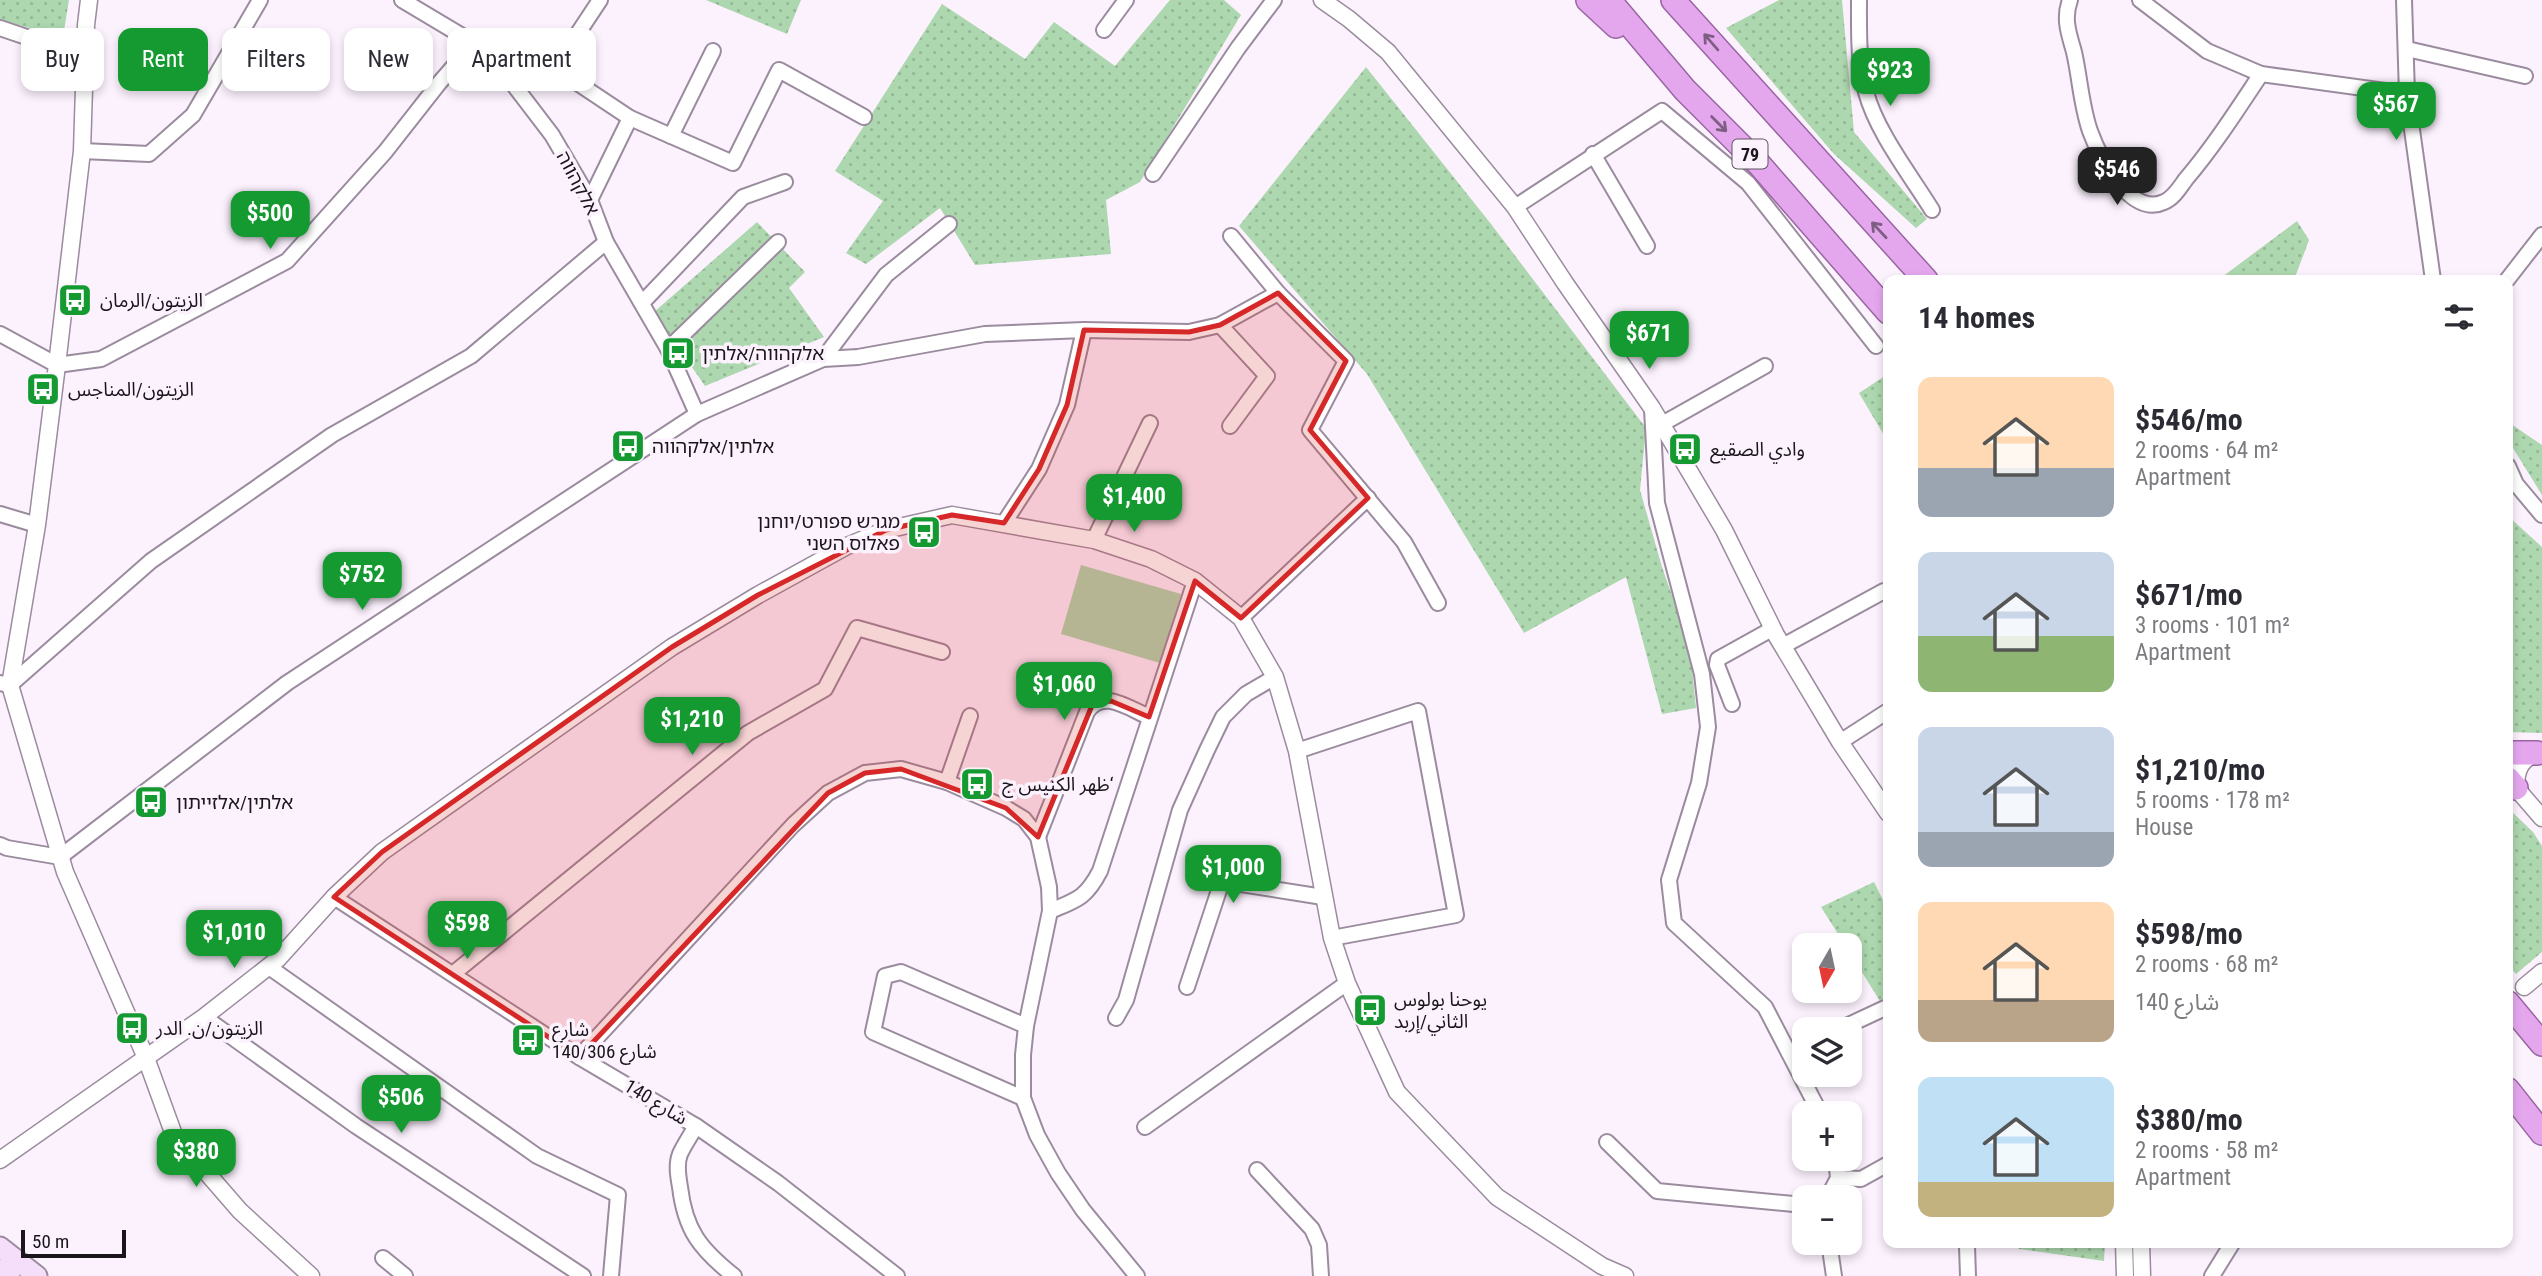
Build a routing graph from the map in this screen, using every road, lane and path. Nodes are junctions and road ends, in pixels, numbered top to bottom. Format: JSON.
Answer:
{"nodes":[{"id":1,"x":89,"y":0,"type":"edge"},
{"id":2,"x":260,"y":0,"type":"edge"},
{"id":3,"x":402,"y":0,"type":"edge"},
{"id":4,"x":600,"y":0,"type":"edge"},
{"id":5,"x":1126,"y":0,"type":"edge"},
{"id":6,"x":1274,"y":0,"type":"edge"},
{"id":7,"x":1322,"y":0,"type":"edge"},
{"id":8,"x":1588,"y":0,"type":"edge"},
{"id":9,"x":1609,"y":0,"type":"edge"},
{"id":10,"x":1673,"y":0,"type":"edge"},
{"id":11,"x":1859,"y":0,"type":"edge"},
{"id":12,"x":2070,"y":0,"type":"edge"},
{"id":13,"x":2140,"y":0,"type":"edge"},
{"id":14,"x":2404,"y":0,"type":"edge"},
{"id":15,"x":0,"y":28,"type":"edge"},
{"id":16,"x":87,"y":28,"type":"edge"},
{"id":17,"x":449,"y":28,"type":"edge"},
{"id":18,"x":1104,"y":30,"type":"dead end"},
{"id":19,"x":21,"y":35,"type":"edge"},
{"id":20,"x":2407,"y":49,"type":"junction"},
{"id":21,"x":713,"y":51,"type":"dead end"},
{"id":22,"x":447,"y":74,"type":"edge"},
{"id":23,"x":2261,"y":74,"type":"junction"},
{"id":24,"x":2525,"y":76,"type":"dead end"},
{"id":25,"x":1685,"y":90,"type":"junction"},
{"id":26,"x":84,"y":91,"type":"edge"},
{"id":27,"x":518,"y":91,"type":"edge"},
{"id":28,"x":2407,"y":94,"type":"junction"},
{"id":29,"x":864,"y":117,"type":"dead end"},
{"id":30,"x":630,"y":118,"type":"junction"},
{"id":31,"x":671,"y":136,"type":"junction"},
{"id":32,"x":82,"y":151,"type":"junction"},
{"id":33,"x":1594,"y":154,"type":"junction"},
{"id":34,"x":1153,"y":174,"type":"dead end"},
{"id":35,"x":785,"y":182,"type":"dead end"},
{"id":36,"x":590,"y":200,"type":"junction"},
{"id":37,"x":1515,"y":207,"type":"junction"},
{"id":38,"x":1932,"y":210,"type":"dead end"},
{"id":39,"x":949,"y":224,"type":"dead end"},
{"id":40,"x":2542,"y":235,"type":"edge"},
{"id":41,"x":1231,"y":236,"type":"dead end"},
{"id":42,"x":606,"y":242,"type":"junction"},
{"id":43,"x":778,"y":242,"type":"dead end"},
{"id":44,"x":1647,"y":246,"type":"dead end"},
{"id":45,"x":1921,"y":275,"type":"edge"},
{"id":46,"x":2432,"y":275,"type":"edge"},
{"id":47,"x":2511,"y":275,"type":"edge"},
{"id":48,"x":1278,"y":293,"type":"junction"},
{"id":49,"x":642,"y":303,"type":"junction"},
{"id":50,"x":1883,"y":306,"type":"edge"},
{"id":51,"x":1220,"y":325,"type":"junction"},
{"id":52,"x":1084,"y":330,"type":"junction"},
{"id":53,"x":0,"y":334,"type":"edge"},
{"id":54,"x":1876,"y":346,"type":"dead end"},
{"id":55,"x":668,"y":349,"type":"junction"},
{"id":56,"x":823,"y":359,"type":"junction"},
{"id":57,"x":57,"y":365,"type":"junction"},
{"id":58,"x":1765,"y":366,"type":"dead end"},
{"id":59,"x":1652,"y":408,"type":"junction"},
{"id":60,"x":697,"y":414,"type":"junction"},
{"id":61,"x":1150,"y":423,"type":"dead end"},
{"id":62,"x":1662,"y":424,"type":"junction"},
{"id":63,"x":1230,"y":426,"type":"dead end"},
{"id":64,"x":2513,"y":477,"type":"edge"},
{"id":65,"x":1368,"y":498,"type":"junction"},
{"id":66,"x":0,"y":514,"type":"edge"},
{"id":67,"x":2542,"y":515,"type":"edge"},
{"id":68,"x":1003,"y":523,"type":"junction"},
{"id":69,"x":37,"y":525,"type":"junction"},
{"id":70,"x":1094,"y":540,"type":"junction"},
{"id":71,"x":1195,"y":581,"type":"junction"},
{"id":72,"x":1883,"y":592,"type":"edge"},
{"id":73,"x":1438,"y":603,"type":"dead end"},
{"id":74,"x":1241,"y":618,"type":"junction"},
{"id":75,"x":1772,"y":629,"type":"junction"},
{"id":76,"x":1783,"y":646,"type":"junction"},
{"id":77,"x":942,"y":652,"type":"dead end"},
{"id":78,"x":1275,"y":677,"type":"junction"},
{"id":79,"x":5,"y":684,"type":"edge"},
{"id":80,"x":1732,"y":704,"type":"dead end"},
{"id":81,"x":1883,"y":714,"type":"edge"},
{"id":82,"x":970,"y":716,"type":"dead end"},
{"id":83,"x":1149,"y":717,"type":"junction"},
{"id":84,"x":1840,"y":742,"type":"junction"},
{"id":85,"x":1297,"y":751,"type":"junction"},
{"id":86,"x":2513,"y":753,"type":"edge"},
{"id":87,"x":2539,"y":753,"type":"edge"},
{"id":88,"x":947,"y":782,"type":"junction"},
{"id":89,"x":2524,"y":794,"type":"edge"},
{"id":90,"x":1883,"y":806,"type":"edge"},
{"id":91,"x":2542,"y":818,"type":"edge"},
{"id":92,"x":1038,"y":836,"type":"junction"},
{"id":93,"x":0,"y":845,"type":"edge"},
{"id":94,"x":60,"y":857,"type":"junction"},
{"id":95,"x":334,"y":897,"type":"junction"},
{"id":96,"x":1323,"y":897,"type":"junction"},
{"id":97,"x":1050,"y":911,"type":"junction"},
{"id":98,"x":1332,"y":939,"type":"junction"},
{"id":99,"x":269,"y":967,"type":"junction"},
{"id":100,"x":2542,"y":972,"type":"edge"},
{"id":101,"x":454,"y":973,"type":"junction"},
{"id":102,"x":1347,"y":983,"type":"junction"},
{"id":103,"x":1187,"y":987,"type":"dead end"},
{"id":104,"x":2516,"y":995,"type":"edge"},
{"id":105,"x":1883,"y":1008,"type":"edge"},
{"id":106,"x":204,"y":1017,"type":"junction"},
{"id":107,"x":1116,"y":1018,"type":"dead end"},
{"id":108,"x":1862,"y":1018,"type":"edge"},
{"id":109,"x":1026,"y":1026,"type":"junction"},
{"id":110,"x":2542,"y":1044,"type":"edge"},
{"id":111,"x":1792,"y":1052,"type":"edge"},
{"id":112,"x":1789,"y":1054,"type":"junction"},
{"id":113,"x":579,"y":1057,"type":"junction"},
{"id":114,"x":146,"y":1058,"type":"junction"},
{"id":115,"x":2513,"y":1096,"type":"edge"},
{"id":116,"x":1023,"y":1098,"type":"junction"},
{"id":117,"x":1814,"y":1101,"type":"edge"},
{"id":118,"x":696,"y":1126,"type":"junction"},
{"id":119,"x":1145,"y":1127,"type":"dead end"},
{"id":120,"x":2542,"y":1133,"type":"edge"},
{"id":121,"x":1607,"y":1142,"type":"dead end"},
{"id":122,"x":0,"y":1160,"type":"edge"},
{"id":123,"x":1883,"y":1167,"type":"edge"},
{"id":124,"x":1257,"y":1170,"type":"dead end"},
{"id":125,"x":1837,"y":1171,"type":"edge"},
{"id":126,"x":1838,"y":1178,"type":"junction"},
{"id":127,"x":1834,"y":1185,"type":"edge"},
{"id":128,"x":1792,"y":1204,"type":"edge"},
{"id":129,"x":0,"y":1247,"type":"edge"},
{"id":130,"x":1967,"y":1248,"type":"edge"},
{"id":131,"x":2124,"y":1248,"type":"edge"},
{"id":132,"x":2141,"y":1248,"type":"edge"},
{"id":133,"x":2229,"y":1248,"type":"edge"},
{"id":134,"x":1831,"y":1255,"type":"edge"},
{"id":135,"x":383,"y":1258,"type":"dead end"},
{"id":136,"x":0,"y":1269,"type":"edge"},
{"id":137,"x":10,"y":1276,"type":"edge"},
{"id":138,"x":37,"y":1276,"type":"edge"},
{"id":139,"x":311,"y":1276,"type":"edge"},
{"id":140,"x":405,"y":1276,"type":"edge"},
{"id":141,"x":583,"y":1276,"type":"edge"},
{"id":142,"x":611,"y":1276,"type":"edge"},
{"id":143,"x":734,"y":1276,"type":"edge"},
{"id":144,"x":897,"y":1276,"type":"edge"},
{"id":145,"x":1137,"y":1276,"type":"edge"},
{"id":146,"x":1321,"y":1276,"type":"edge"},
{"id":147,"x":1625,"y":1276,"type":"edge"},
{"id":148,"x":1834,"y":1276,"type":"edge"},
{"id":149,"x":1968,"y":1276,"type":"edge"},
{"id":150,"x":2125,"y":1276,"type":"edge"},
{"id":151,"x":2141,"y":1276,"type":"edge"},
{"id":152,"x":2212,"y":1276,"type":"edge"}],
"edges":[{"from":1,"to":16,"type":"street"},
{"from":2,"to":32,"type":"street"},
{"from":3,"to":17,"type":"street","name":"אלקהווה"},
{"from":4,"to":30,"type":"street"},
{"from":5,"to":18,"type":"street"},
{"from":6,"to":34,"type":"street"},
{"from":7,"to":37,"type":"street"},
{"from":8,"to":25,"type":"highway"},
{"from":9,"to":25,"type":"highway","number":"79"},
{"from":45,"to":10,"type":"highway","number":"79","one_way":true},
{"from":11,"to":38,"type":"street"},
{"from":12,"to":23,"type":"street"},
{"from":13,"to":23,"type":"street"},
{"from":14,"to":20,"type":"street"},
{"from":15,"to":19,"type":"street"},
{"from":20,"to":24,"type":"street"},
{"from":20,"to":28,"type":"street"},
{"from":21,"to":31,"type":"street"},
{"from":22,"to":57,"type":"street"},
{"from":23,"to":28,"type":"street"},
{"from":25,"to":50,"type":"highway","number":"79","one_way":true},
{"from":26,"to":32,"type":"street"},
{"from":27,"to":36,"type":"street","name":"אלקהווה"},
{"from":28,"to":46,"type":"street"},
{"from":29,"to":31,"type":"street"},
{"from":30,"to":31,"type":"street"},
{"from":30,"to":36,"type":"street"},
{"from":32,"to":57,"type":"street"},
{"from":33,"to":37,"type":"street"},
{"from":33,"to":44,"type":"street"},
{"from":33,"to":54,"type":"street"},
{"from":35,"to":49,"type":"street"},
{"from":36,"to":42,"type":"street","name":"אלקהווה"},
{"from":37,"to":59,"type":"street"},
{"from":39,"to":56,"type":"street"},
{"from":40,"to":47,"type":"street"},
{"from":41,"to":48,"type":"street"},
{"from":42,"to":49,"type":"street","name":"אלקהווה"},
{"from":42,"to":79,"type":"street"},
{"from":43,"to":55,"type":"street"},
{"from":48,"to":51,"type":"street"},
{"from":48,"to":65,"type":"street"},
{"from":49,"to":55,"type":"street","name":"אלקהווה"},
{"from":51,"to":52,"type":"street"},
{"from":51,"to":63,"type":"street"},
{"from":52,"to":56,"type":"street"},
{"from":52,"to":68,"type":"street"},
{"from":53,"to":57,"type":"street"},
{"from":55,"to":60,"type":"street","name":"אלקהווה"},
{"from":56,"to":60,"type":"street"},
{"from":57,"to":69,"type":"street"},
{"from":58,"to":62,"type":"street"},
{"from":59,"to":62,"type":"street"},
{"from":59,"to":112,"type":"street"},
{"from":60,"to":94,"type":"street"},
{"from":61,"to":70,"type":"street"},
{"from":62,"to":75,"type":"street"},
{"from":64,"to":67,"type":"street"},
{"from":65,"to":73,"type":"street"},
{"from":65,"to":74,"type":"street"},
{"from":66,"to":69,"type":"street"},
{"from":68,"to":70,"type":"street"},
{"from":68,"to":95,"type":"street"},
{"from":69,"to":79,"type":"street"},
{"from":70,"to":71,"type":"street"},
{"from":71,"to":74,"type":"street"},
{"from":71,"to":83,"type":"street"},
{"from":72,"to":76,"type":"street"},
{"from":74,"to":78,"type":"street"},
{"from":75,"to":76,"type":"street"},
{"from":75,"to":80,"type":"street"},
{"from":76,"to":84,"type":"street"},
{"from":77,"to":101,"type":"street"},
{"from":78,"to":85,"type":"street"},
{"from":78,"to":107,"type":"street"},
{"from":79,"to":94,"type":"street"},
{"from":81,"to":84,"type":"street"},
{"from":82,"to":88,"type":"street"},
{"from":83,"to":92,"type":"street"},
{"from":83,"to":97,"type":"street"},
{"from":84,"to":90,"type":"street"},
{"from":85,"to":96,"type":"street"},
{"from":85,"to":98,"type":"street"},
{"from":86,"to":87,"type":"highway"},
{"from":87,"to":89,"type":"street"},
{"from":88,"to":92,"type":"street"},
{"from":88,"to":113,"type":"street"},
{"from":89,"to":91,"type":"street"},
{"from":92,"to":97,"type":"street"},
{"from":93,"to":94,"type":"street"},
{"from":94,"to":114,"type":"street"},
{"from":95,"to":99,"type":"street"},
{"from":95,"to":101,"type":"street","name":"شارع 140"},
{"from":96,"to":98,"type":"street"},
{"from":96,"to":103,"type":"street"},
{"from":97,"to":109,"type":"street"},
{"from":98,"to":102,"type":"street"},
{"from":99,"to":106,"type":"street"},
{"from":99,"to":142,"type":"street"},
{"from":100,"to":104,"type":"street"},
{"from":101,"to":113,"type":"street","name":"شارع 140"},
{"from":102,"to":119,"type":"street"},
{"from":102,"to":147,"type":"street"},
{"from":104,"to":110,"type":"highway"},
{"from":105,"to":108,"type":"street"},
{"from":106,"to":114,"type":"street"},
{"from":106,"to":141,"type":"street"},
{"from":109,"to":116,"type":"street"},
{"from":109,"to":116,"type":"street"},
{"from":111,"to":112,"type":"street"},
{"from":112,"to":117,"type":"street"},
{"from":113,"to":118,"type":"street","name":"شارع 140"},
{"from":114,"to":122,"type":"street"},
{"from":114,"to":139,"type":"street"},
{"from":115,"to":120,"type":"highway"},
{"from":116,"to":145,"type":"street"},
{"from":118,"to":143,"type":"street"},
{"from":118,"to":144,"type":"street","name":"شارع 140"},
{"from":121,"to":128,"type":"street"},
{"from":123,"to":126,"type":"street"},
{"from":124,"to":146,"type":"street"},
{"from":125,"to":126,"type":"street"},
{"from":126,"to":127,"type":"street"},
{"from":129,"to":138,"type":"main road"},
{"from":130,"to":149,"type":"street"},
{"from":131,"to":150,"type":"street"},
{"from":132,"to":151,"type":"street"},
{"from":133,"to":152,"type":"street"},
{"from":134,"to":148,"type":"street"},
{"from":135,"to":140,"type":"street"},
{"from":136,"to":137,"type":"main road"}]}
